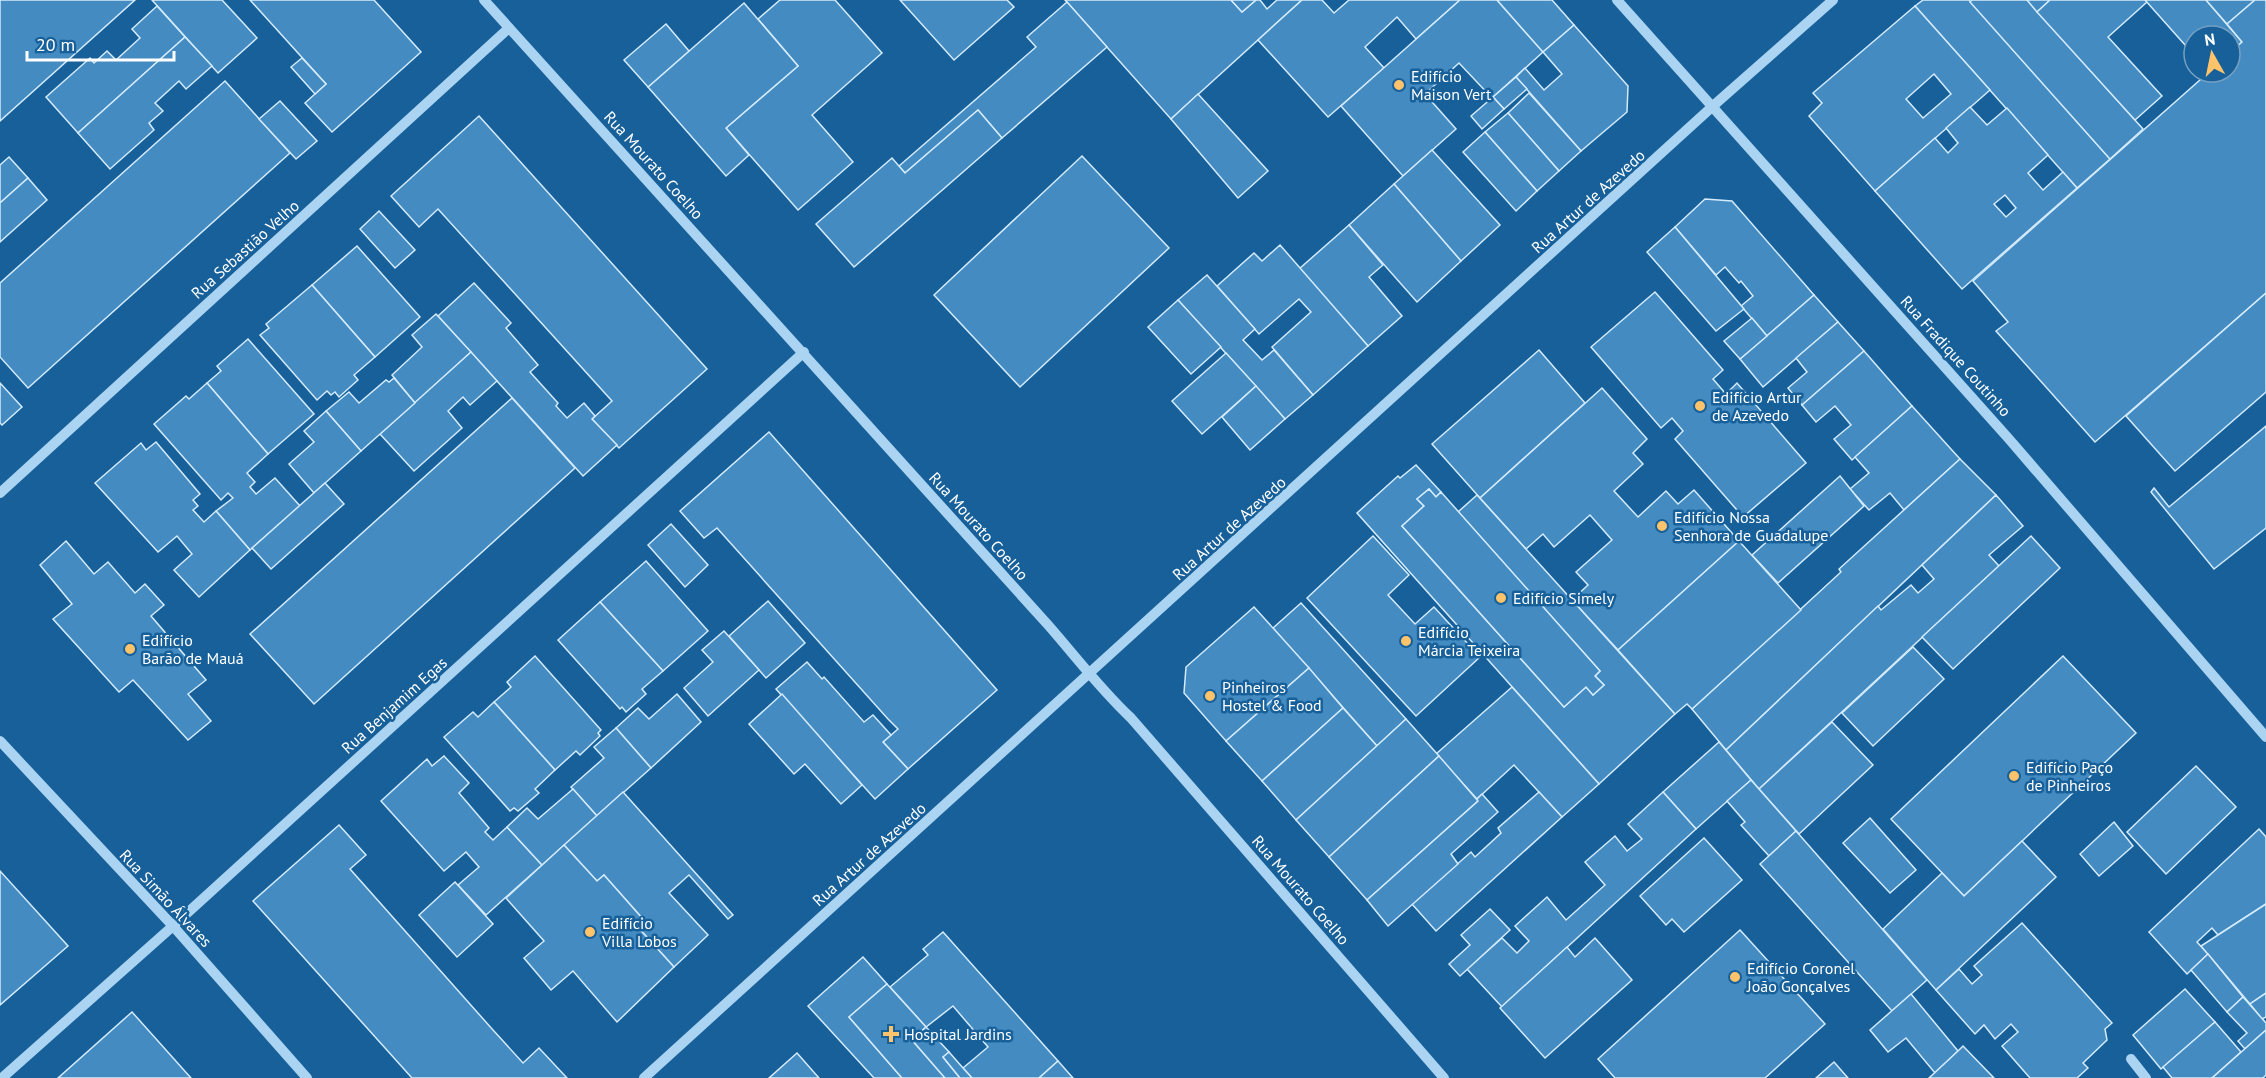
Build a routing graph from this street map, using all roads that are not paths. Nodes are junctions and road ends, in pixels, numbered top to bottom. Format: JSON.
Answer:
{"nodes":[{"id":1,"x":484,"y":0,"type":"edge"},
{"id":2,"x":1617,"y":0,"type":"edge"},
{"id":3,"x":1833,"y":0,"type":"edge"},
{"id":4,"x":509,"y":28,"type":"junction"},
{"id":5,"x":1713,"y":106,"type":"junction"},
{"id":6,"x":804,"y":352,"type":"junction"},
{"id":7,"x":0,"y":493,"type":"edge"},
{"id":8,"x":1090,"y":673,"type":"junction"},
{"id":9,"x":2266,"y":737,"type":"edge"},
{"id":10,"x":0,"y":741,"type":"edge"},
{"id":11,"x":173,"y":926,"type":"junction"},
{"id":12,"x":2131,"y":1059,"type":"dead end"},
{"id":13,"x":2,"y":1078,"type":"edge"},
{"id":14,"x":307,"y":1078,"type":"edge"},
{"id":15,"x":644,"y":1078,"type":"edge"},
{"id":16,"x":1444,"y":1078,"type":"edge"},
{"id":17,"x":2146,"y":1078,"type":"edge"}],
"edges":[{"from":1,"to":4,"type":"street","name":"Rua Mourato Coelho"},
{"from":2,"to":5,"type":"street","name":"Rua Fradique Coutinho"},
{"from":3,"to":5,"type":"street","name":"Rua Artur de Azevedo"},
{"from":4,"to":6,"type":"street","name":"Rua Mourato Coelho"},
{"from":4,"to":7,"type":"street","name":"Rua Sebastião Velho"},
{"from":5,"to":8,"type":"street","name":"Rua Artur de Azevedo"},
{"from":5,"to":9,"type":"street","name":"Rua Fradique Coutinho"},
{"from":6,"to":8,"type":"street","name":"Rua Mourato Coelho"},
{"from":6,"to":11,"type":"street","name":"Rua Benjamim Egas"},
{"from":8,"to":15,"type":"street","name":"Rua Artur de Azevedo"},
{"from":8,"to":16,"type":"street","name":"Rua Mourato Coelho"},
{"from":10,"to":11,"type":"street","name":"Rua Simão Álvares"},
{"from":11,"to":13,"type":"street","name":"Rua Benjamim Egas"},
{"from":11,"to":14,"type":"street","name":"Rua Simão Álvares"},
{"from":12,"to":17,"type":"street"}]}
